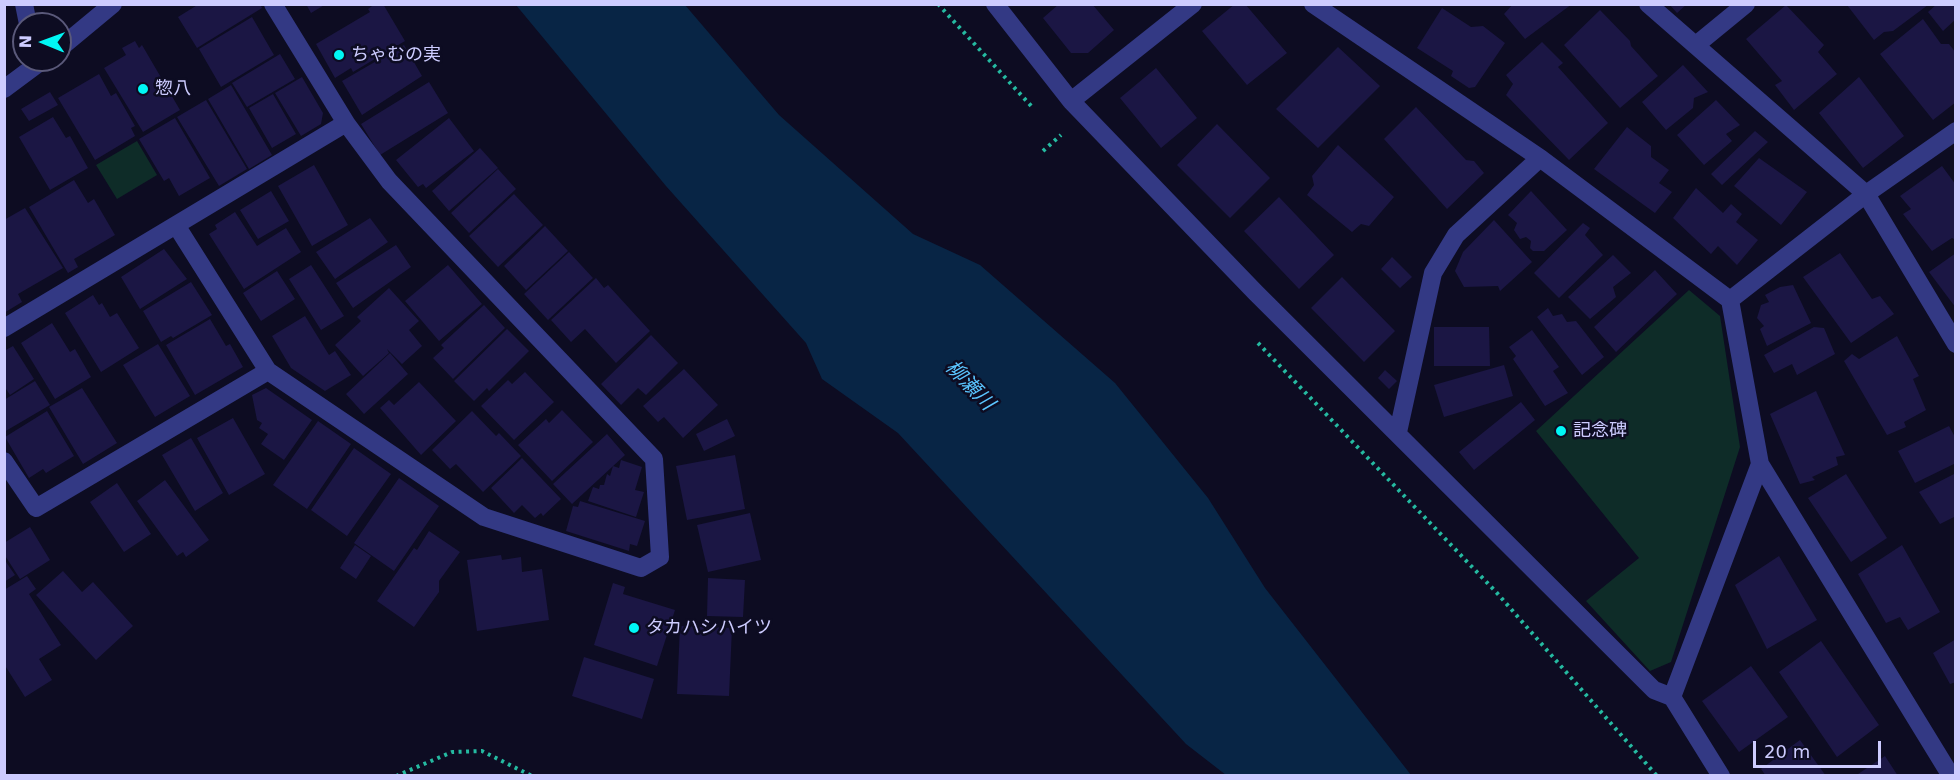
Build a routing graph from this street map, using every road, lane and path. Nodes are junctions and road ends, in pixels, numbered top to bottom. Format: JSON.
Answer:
{"nodes":[{"id":1,"x":113,"y":4,"type":"edge"},
{"id":2,"x":273,"y":4,"type":"edge"},
{"id":3,"x":938,"y":4,"type":"edge"},
{"id":4,"x":996,"y":4,"type":"edge"},
{"id":5,"x":1192,"y":4,"type":"edge"},
{"id":6,"x":1313,"y":4,"type":"edge"},
{"id":7,"x":1648,"y":4,"type":"edge"},
{"id":8,"x":1746,"y":4,"type":"edge"},
{"id":9,"x":72,"y":38,"type":"edge"},
{"id":10,"x":1696,"y":45,"type":"junction"},
{"id":11,"x":26,"y":72,"type":"edge"},
{"id":12,"x":4,"y":89,"type":"edge"},
{"id":13,"x":1071,"y":101,"type":"junction"},
{"id":14,"x":1036,"y":111,"type":"dead end"},
{"id":15,"x":346,"y":123,"type":"junction"},
{"id":16,"x":1052,"y":128,"type":"dead end"},
{"id":17,"x":1956,"y":130,"type":"edge"},
{"id":18,"x":1068,"y":144,"type":"dead end"},
{"id":19,"x":1540,"y":158,"type":"junction"},
{"id":20,"x":1866,"y":194,"type":"junction"},
{"id":21,"x":176,"y":225,"type":"junction"},
{"id":22,"x":1730,"y":300,"type":"junction"},
{"id":23,"x":4,"y":328,"type":"edge"},
{"id":24,"x":1251,"y":336,"type":"dead end"},
{"id":25,"x":1956,"y":344,"type":"edge"},
{"id":26,"x":268,"y":371,"type":"junction"},
{"id":27,"x":1398,"y":432,"type":"junction"},
{"id":28,"x":4,"y":461,"type":"edge"},
{"id":29,"x":1760,"y":465,"type":"junction"},
{"id":30,"x":1672,"y":697,"type":"junction"},
{"id":31,"x":396,"y":776,"type":"edge"},
{"id":32,"x":532,"y":776,"type":"edge"},
{"id":33,"x":1657,"y":776,"type":"edge"},
{"id":34,"x":1721,"y":776,"type":"edge"},
{"id":35,"x":1952,"y":776,"type":"edge"}],
"edges":[{"from":1,"to":9,"type":"street"},
{"from":2,"to":15,"type":"street"},
{"from":3,"to":14,"type":"path"},
{"from":4,"to":13,"type":"street"},
{"from":5,"to":13,"type":"street"},
{"from":6,"to":19,"type":"street"},
{"from":7,"to":10,"type":"street"},
{"from":8,"to":10,"type":"street"},
{"from":10,"to":20,"type":"street"},
{"from":11,"to":12,"type":"street"},
{"from":13,"to":27,"type":"street"},
{"from":15,"to":21,"type":"street"},
{"from":15,"to":26,"type":"street"},
{"from":16,"to":18,"type":"path"},
{"from":17,"to":20,"type":"street"},
{"from":19,"to":22,"type":"street"},
{"from":19,"to":27,"type":"street"},
{"from":20,"to":22,"type":"street"},
{"from":20,"to":25,"type":"street"},
{"from":21,"to":23,"type":"street"},
{"from":21,"to":26,"type":"street"},
{"from":22,"to":29,"type":"street"},
{"from":24,"to":33,"type":"path"},
{"from":26,"to":28,"type":"street"},
{"from":27,"to":30,"type":"street"},
{"from":29,"to":30,"type":"street"},
{"from":29,"to":35,"type":"street"},
{"from":30,"to":34,"type":"street"},
{"from":31,"to":32,"type":"path"}]}
